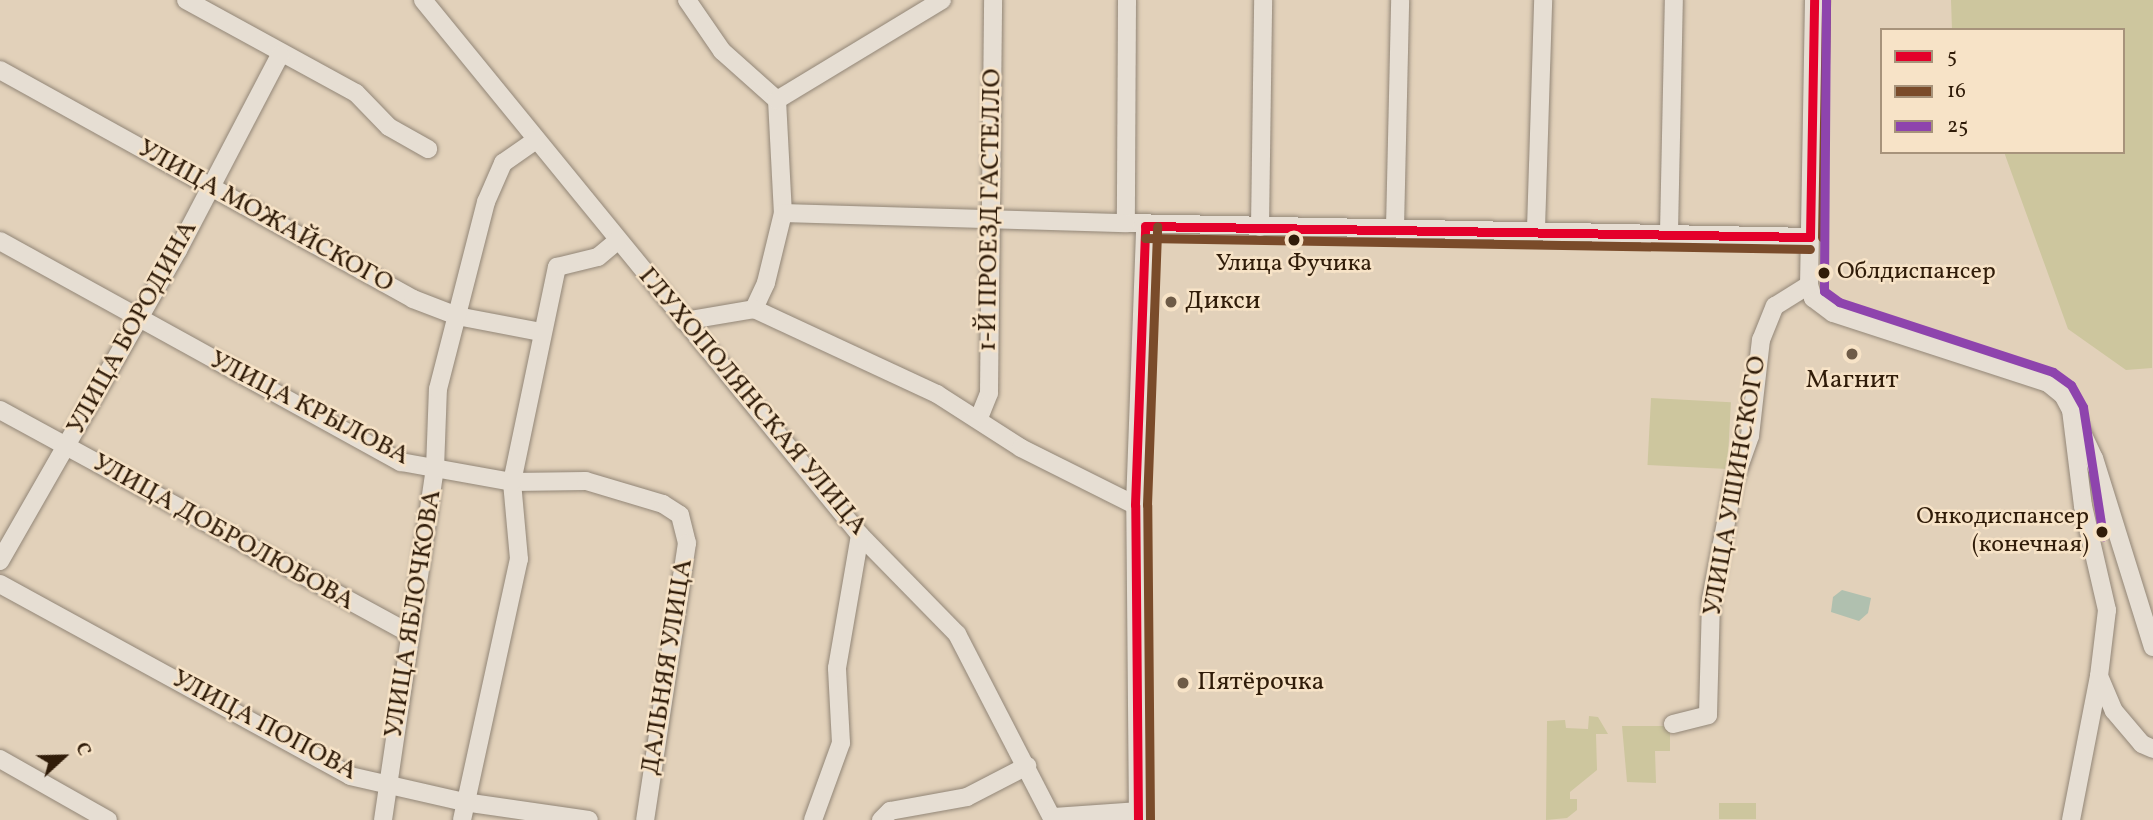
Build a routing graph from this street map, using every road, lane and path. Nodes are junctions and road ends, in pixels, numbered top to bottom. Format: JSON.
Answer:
{"nodes":[{"id":1,"x":186,"y":0,"type":"edge"},
{"id":2,"x":423,"y":0,"type":"edge"},
{"id":3,"x":687,"y":0,"type":"edge"},
{"id":4,"x":942,"y":0,"type":"edge"},
{"id":5,"x":993,"y":0,"type":"edge"},
{"id":6,"x":1127,"y":0,"type":"edge"},
{"id":7,"x":1264,"y":0,"type":"edge"},
{"id":8,"x":1400,"y":0,"type":"edge"},
{"id":9,"x":1543,"y":0,"type":"edge"},
{"id":10,"x":1674,"y":0,"type":"edge"},
{"id":11,"x":1814,"y":0,"type":"edge"},
{"id":12,"x":280,"y":55,"type":"junction"},
{"id":13,"x":0,"y":70,"type":"edge"},
{"id":14,"x":777,"y":100,"type":"junction"},
{"id":15,"x":536,"y":139,"type":"junction"},
{"id":16,"x":428,"y":149,"type":"dead end"},
{"id":17,"x":209,"y":187,"type":"junction"},
{"id":18,"x":783,"y":213,"type":"junction"},
{"id":19,"x":992,"y":217,"type":"junction"},
{"id":20,"x":1126,"y":223,"type":"junction"},
{"id":21,"x":1144,"y":226,"type":"junction"},
{"id":22,"x":1260,"y":227,"type":"junction"},
{"id":23,"x":1395,"y":228,"type":"junction"},
{"id":24,"x":1536,"y":229,"type":"junction"},
{"id":25,"x":1669,"y":232,"type":"junction"},
{"id":26,"x":1810,"y":237,"type":"junction"},
{"id":27,"x":0,"y":240,"type":"edge"},
{"id":28,"x":618,"y":240,"type":"junction"},
{"id":29,"x":1809,"y":285,"type":"junction"},
{"id":30,"x":754,"y":309,"type":"junction"},
{"id":31,"x":457,"y":316,"type":"junction"},
{"id":32,"x":138,"y":319,"type":"junction"},
{"id":33,"x":684,"y":321,"type":"junction"},
{"id":34,"x":541,"y":332,"type":"junction"},
{"id":35,"x":0,"y":410,"type":"edge"},
{"id":36,"x":2071,"y":410,"type":"junction"},
{"id":37,"x":979,"y":418,"type":"junction"},
{"id":38,"x":67,"y":446,"type":"junction"},
{"id":39,"x":435,"y":469,"type":"junction"},
{"id":40,"x":512,"y":482,"type":"junction"},
{"id":41,"x":1135,"y":505,"type":"junction"},
{"id":42,"x":680,"y":515,"type":"joint"},
{"id":43,"x":860,"y":535,"type":"junction"},
{"id":44,"x":0,"y":561,"type":"edge"},
{"id":45,"x":0,"y":584,"type":"edge"},
{"id":46,"x":410,"y":634,"type":"junction"},
{"id":47,"x":2153,"y":647,"type":"edge"},
{"id":48,"x":2099,"y":676,"type":"junction"},
{"id":49,"x":1673,"y":724,"type":"dead end"},
{"id":50,"x":2153,"y":750,"type":"edge"},
{"id":51,"x":0,"y":758,"type":"edge"},
{"id":52,"x":1027,"y":766,"type":"junction"},
{"id":53,"x":388,"y":785,"type":"junction"},
{"id":54,"x":464,"y":802,"type":"junction"},
{"id":55,"x":1138,"y":815,"type":"edge"},
{"id":56,"x":1052,"y":819,"type":"edge"},
{"id":57,"x":108,"y":820,"type":"edge"},
{"id":58,"x":383,"y":820,"type":"edge"},
{"id":59,"x":462,"y":820,"type":"edge"},
{"id":60,"x":589,"y":820,"type":"edge"},
{"id":61,"x":645,"y":820,"type":"edge"},
{"id":62,"x":813,"y":820,"type":"edge"},
{"id":63,"x":881,"y":820,"type":"edge"},
{"id":64,"x":2071,"y":820,"type":"edge"}],
"edges":[{"from":1,"to":12,"type":"street"},
{"from":2,"to":15,"type":"street","name":"ГЛУХОПОЛЯНСКАЯ УЛИЦА"},
{"from":3,"to":14,"type":"street"},
{"from":4,"to":14,"type":"street"},
{"from":5,"to":19,"type":"street","name":"1-Й ПРОЕЗД ГАСТЕЛЛО"},
{"from":6,"to":20,"type":"street"},
{"from":7,"to":22,"type":"street"},
{"from":8,"to":23,"type":"street"},
{"from":9,"to":24,"type":"street"},
{"from":10,"to":25,"type":"street"},
{"from":11,"to":26,"type":"street"},
{"from":12,"to":16,"type":"street"},
{"from":12,"to":17,"type":"street","name":"УЛИЦА БОРОДИНА"},
{"from":13,"to":17,"type":"street","name":"УЛИЦА МОЖАЙСКОГО"},
{"from":14,"to":18,"type":"street"},
{"from":15,"to":28,"type":"street","name":"ГЛУХОПОЛЯНСКАЯ УЛИЦА"},
{"from":15,"to":31,"type":"street","name":"УЛИЦА ЯБЛОЧКОВА"},
{"from":17,"to":31,"type":"street","name":"УЛИЦА МОЖАЙСКОГО"},
{"from":17,"to":32,"type":"street","name":"УЛИЦА БОРОДИНА"},
{"from":18,"to":19,"type":"street"},
{"from":18,"to":30,"type":"street"},
{"from":19,"to":20,"type":"street"},
{"from":19,"to":37,"type":"street","name":"1-Й ПРОЕЗД ГАСТЕЛЛО"},
{"from":20,"to":21,"type":"street"},
{"from":21,"to":22,"type":"street"},
{"from":21,"to":41,"type":"street"},
{"from":22,"to":23,"type":"street"},
{"from":23,"to":24,"type":"street"},
{"from":24,"to":25,"type":"street"},
{"from":25,"to":26,"type":"street"},
{"from":26,"to":29,"type":"street"},
{"from":27,"to":32,"type":"street","name":"УЛИЦА КРЫЛОВА"},
{"from":28,"to":33,"type":"street","name":"ГЛУХОПОЛЯНСКАЯ УЛИЦА"},
{"from":28,"to":34,"type":"street"},
{"from":29,"to":36,"type":"street"},
{"from":29,"to":49,"type":"street","name":"УЛИЦА УШИНСКОГО"},
{"from":30,"to":33,"type":"street"},
{"from":30,"to":37,"type":"street"},
{"from":31,"to":34,"type":"street","name":"УЛИЦА МОЖАЙСКОГО"},
{"from":31,"to":39,"type":"street","name":"УЛИЦА ЯБЛОЧКОВА"},
{"from":32,"to":38,"type":"street","name":"УЛИЦА БОРОДИНА"},
{"from":32,"to":39,"type":"street","name":"УЛИЦА КРЫЛОВА"},
{"from":33,"to":43,"type":"street","name":"ГЛУХОПОЛЯНСКАЯ УЛИЦА"},
{"from":34,"to":40,"type":"street"},
{"from":35,"to":38,"type":"street","name":"УЛИЦА ДОБРОЛЮБОВА"},
{"from":36,"to":47,"type":"street"},
{"from":36,"to":48,"type":"street"},
{"from":37,"to":41,"type":"street"},
{"from":38,"to":44,"type":"street","name":"УЛИЦА БОРОДИНА"},
{"from":38,"to":46,"type":"street","name":"УЛИЦА ДОБРОЛЮБОВА"},
{"from":39,"to":40,"type":"street","name":"УЛИЦА КРЫЛОВА"},
{"from":39,"to":46,"type":"street","name":"УЛИЦА ЯБЛОЧКОВА"},
{"from":40,"to":42,"type":"street","name":"УЛИЦА КРЫЛОВА"},
{"from":40,"to":54,"type":"street"},
{"from":41,"to":55,"type":"street"},
{"from":42,"to":61,"type":"street","name":"ДАЛЬНЯЯ УЛИЦА"},
{"from":43,"to":52,"type":"street","name":"ГЛУХОПОЛЯНСКАЯ УЛИЦА"},
{"from":43,"to":62,"type":"street"},
{"from":45,"to":53,"type":"street","name":"УЛИЦА ПОПОВА"},
{"from":46,"to":53,"type":"street","name":"УЛИЦА ЯБЛОЧКОВА"},
{"from":48,"to":50,"type":"street"},
{"from":48,"to":64,"type":"street"},
{"from":51,"to":57,"type":"street"},
{"from":52,"to":56,"type":"street","name":"ГЛУХОПОЛЯНСКАЯ УЛИЦА"},
{"from":52,"to":63,"type":"street"},
{"from":53,"to":54,"type":"street","name":"УЛИЦА ПОПОВА"},
{"from":53,"to":58,"type":"street","name":"УЛИЦА ЯБЛОЧКОВА"},
{"from":54,"to":59,"type":"street"},
{"from":54,"to":60,"type":"street","name":"УЛИЦА ПОПОВА"},
{"from":55,"to":56,"type":"street"}]}
